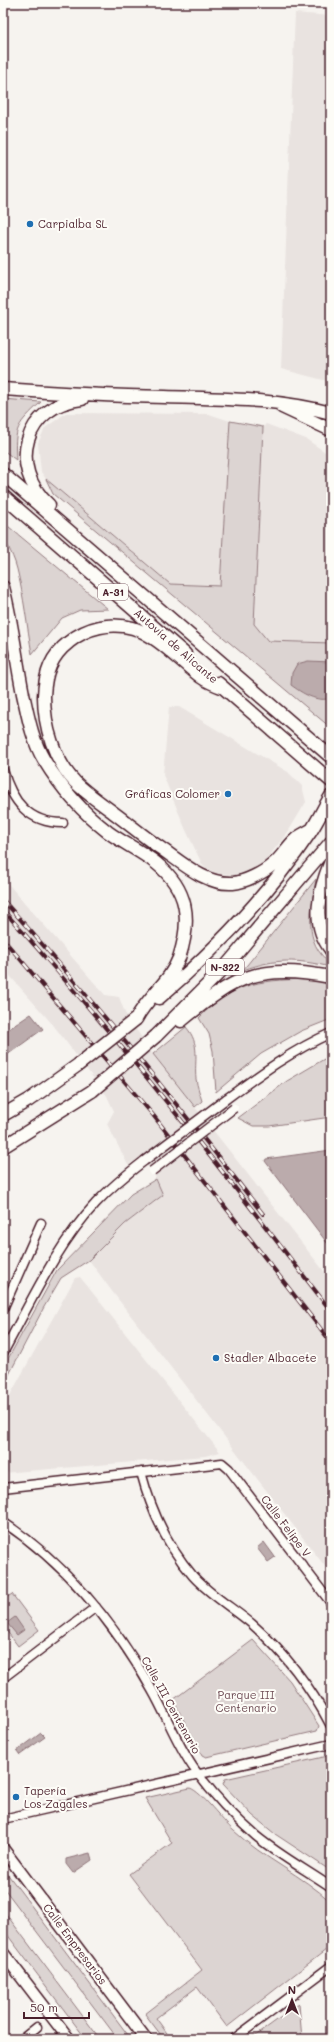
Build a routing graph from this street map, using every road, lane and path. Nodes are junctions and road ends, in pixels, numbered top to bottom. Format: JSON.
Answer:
{"nodes":[{"id":1,"x":3,"y":389,"type":"edge"},
{"id":2,"x":112,"y":396,"type":"junction"},
{"id":3,"x":264,"y":400,"type":"junction"},
{"id":4,"x":331,"y":413,"type":"edge"},
{"id":5,"x":331,"y":430,"type":"edge"},
{"id":6,"x":3,"y":474,"type":"edge"},
{"id":7,"x":3,"y":496,"type":"edge"},
{"id":8,"x":75,"y":536,"type":"junction"},
{"id":9,"x":3,"y":587,"type":"edge"},
{"id":10,"x":224,"y":688,"type":"junction"},
{"id":11,"x":331,"y":757,"type":"edge"},
{"id":12,"x":3,"y":770,"type":"edge"},
{"id":13,"x":331,"y":782,"type":"edge"},
{"id":14,"x":331,"y":796,"type":"edge"},
{"id":15,"x":63,"y":823,"type":"dead end"},
{"id":16,"x":311,"y":830,"type":"junction"},
{"id":17,"x":331,"y":842,"type":"edge"},
{"id":18,"x":331,"y":861,"type":"edge"},
{"id":19,"x":331,"y":950,"type":"edge"},
{"id":20,"x":331,"y":977,"type":"edge"},
{"id":21,"x":136,"y":1020,"type":"junction"},
{"id":22,"x":331,"y":1033,"type":"edge"},
{"id":23,"x":156,"y":1036,"type":"junction"},
{"id":24,"x":234,"y":1108,"type":"dead end"},
{"id":25,"x":3,"y":1115,"type":"edge"},
{"id":26,"x":3,"y":1147,"type":"edge"},
{"id":27,"x":152,"y":1171,"type":"dead end"},
{"id":28,"x":41,"y":1223,"type":"dead end"},
{"id":29,"x":3,"y":1309,"type":"edge"},
{"id":30,"x":3,"y":1353,"type":"edge"},
{"id":31,"x":141,"y":1472,"type":"junction"},
{"id":32,"x":3,"y":1488,"type":"edge"},
{"id":33,"x":3,"y":1522,"type":"edge"},
{"id":34,"x":331,"y":1603,"type":"edge"},
{"id":35,"x":96,"y":1607,"type":"junction"},
{"id":36,"x":3,"y":1678,"type":"edge"},
{"id":37,"x":331,"y":1726,"type":"edge"},
{"id":38,"x":331,"y":1744,"type":"edge"},
{"id":39,"x":198,"y":1774,"type":"junction"},
{"id":40,"x":3,"y":1819,"type":"edge"},
{"id":41,"x":3,"y":1849,"type":"edge"},
{"id":42,"x":331,"y":1887,"type":"edge"},
{"id":43,"x":3,"y":1954,"type":"edge"},
{"id":44,"x":331,"y":1966,"type":"edge"},
{"id":45,"x":37,"y":2027,"type":"dead end"},
{"id":46,"x":22,"y":2039,"type":"edge"},
{"id":47,"x":69,"y":2039,"type":"edge"},
{"id":48,"x":146,"y":2039,"type":"edge"},
{"id":49,"x":234,"y":2039,"type":"edge"}],
"edges":[{"from":1,"to":2,"type":"highway"},
{"from":2,"to":3,"type":"highway"},
{"from":2,"to":8,"type":"highway"},
{"from":3,"to":4,"type":"highway"},
{"from":3,"to":5,"type":"highway"},
{"from":6,"to":8,"type":"highway","name":"Autovía de Alicante","number":"A-31"},
{"from":7,"to":10,"type":"highway","name":"Autovía de Alicante","number":"A-31"},
{"from":8,"to":11,"type":"highway","name":"Autovía de Alicante","number":"A-31"},
{"from":9,"to":21,"type":"highway"},
{"from":10,"to":13,"type":"highway","name":"Autovía de Alicante","number":"A-31"},
{"from":10,"to":16,"type":"highway"},
{"from":12,"to":15,"type":"street"},
{"from":14,"to":16,"type":"highway","number":"N-322"},
{"from":16,"to":21,"type":"highway","number":"N-322"},
{"from":17,"to":23,"type":"highway","number":"N-322"},
{"from":18,"to":19,"type":"highway"},
{"from":20,"to":23,"type":"highway"},
{"from":21,"to":25,"type":"highway","number":"N-322","bridge":true},
{"from":22,"to":30,"type":"street","bridge":true},
{"from":23,"to":26,"type":"highway","number":"N-322","bridge":true},
{"from":24,"to":27,"type":"street","bridge":true},
{"from":28,"to":29,"type":"street"},
{"from":31,"to":32,"type":"street"},
{"from":31,"to":34,"type":"street","name":"Calle Felipe V"},
{"from":31,"to":37,"type":"street"},
{"from":33,"to":35,"type":"street","name":"Calle III Centenario"},
{"from":35,"to":36,"type":"street"},
{"from":35,"to":39,"type":"street","name":"Calle III Centenario"},
{"from":38,"to":39,"type":"street"},
{"from":39,"to":40,"type":"street"},
{"from":39,"to":42,"type":"street","name":"Calle III Centenario"},
{"from":41,"to":48,"type":"main road","name":"Calle Empresarios"},
{"from":43,"to":47,"type":"main road"},
{"from":44,"to":49,"type":"street"},
{"from":45,"to":46,"type":"street"}]}
